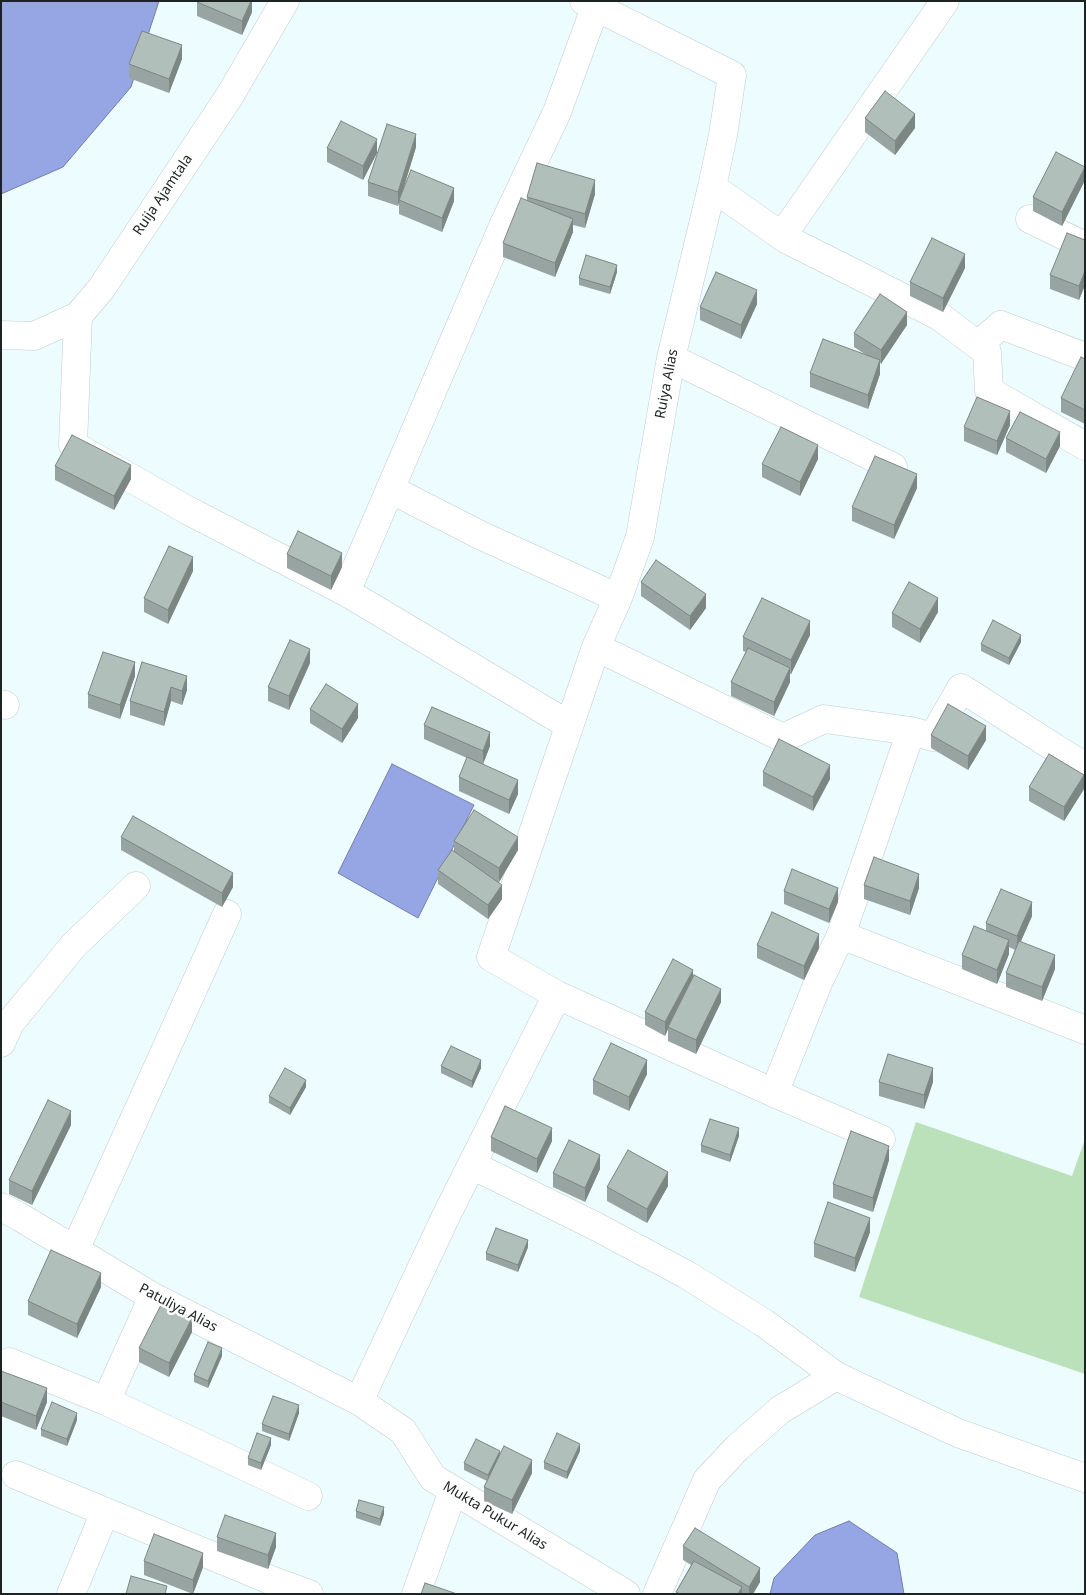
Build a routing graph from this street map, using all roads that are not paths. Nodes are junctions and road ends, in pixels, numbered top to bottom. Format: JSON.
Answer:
{"nodes":[{"id":1,"x":285,"y":1,"type":"edge"},
{"id":2,"x":945,"y":1,"type":"edge"},
{"id":3,"x":589,"y":5,"type":"edge"},
{"id":4,"x":712,"y":187,"type":"junction"},
{"id":5,"x":1030,"y":219,"type":"dead end"},
{"id":6,"x":782,"y":236,"type":"junction"},
{"id":7,"x":1085,"y":246,"type":"edge"},
{"id":8,"x":78,"y":316,"type":"junction"},
{"id":9,"x":1,"y":334,"type":"edge"},
{"id":10,"x":978,"y":345,"type":"junction"},
{"id":11,"x":1085,"y":357,"type":"edge"},
{"id":12,"x":671,"y":358,"type":"junction"},
{"id":13,"x":1085,"y":446,"type":"edge"},
{"id":14,"x":893,"y":467,"type":"edge"},
{"id":15,"x":390,"y":489,"type":"junction"},
{"id":16,"x":346,"y":592,"type":"junction"},
{"id":17,"x":618,"y":598,"type":"junction"},
{"id":18,"x":596,"y":647,"type":"junction"},
{"id":19,"x":569,"y":726,"type":"junction"},
{"id":20,"x":911,"y":731,"type":"junction"},
{"id":21,"x":1085,"y":767,"type":"edge"},
{"id":22,"x":136,"y":886,"type":"dead end"},
{"id":23,"x":227,"y":914,"type":"dead end"},
{"id":24,"x":841,"y":935,"type":"junction"},
{"id":25,"x":557,"y":996,"type":"junction"},
{"id":26,"x":1085,"y":1030,"type":"edge"},
{"id":27,"x":1,"y":1043,"type":"edge"},
{"id":28,"x":774,"y":1093,"type":"junction"},
{"id":29,"x":881,"y":1139,"type":"dead end"},
{"id":30,"x":472,"y":1165,"type":"junction"},
{"id":31,"x":1,"y":1207,"type":"edge"},
{"id":32,"x":75,"y":1250,"type":"junction"},
{"id":33,"x":153,"y":1297,"type":"junction"},
{"id":34,"x":9,"y":1362,"type":"dead end"},
{"id":35,"x":836,"y":1376,"type":"junction"},
{"id":36,"x":106,"y":1401,"type":"junction"},
{"id":37,"x":359,"y":1401,"type":"junction"},
{"id":38,"x":16,"y":1475,"type":"dead end"},
{"id":39,"x":1085,"y":1478,"type":"edge"},
{"id":40,"x":453,"y":1491,"type":"junction"},
{"id":41,"x":308,"y":1496,"type":"dead end"},
{"id":42,"x":105,"y":1512,"type":"junction"},
{"id":43,"x":271,"y":1587,"type":"edge"},
{"id":44,"x":71,"y":1594,"type":"edge"},
{"id":45,"x":308,"y":1594,"type":"edge"},
{"id":46,"x":416,"y":1594,"type":"edge"},
{"id":47,"x":626,"y":1594,"type":"edge"},
{"id":48,"x":657,"y":1594,"type":"edge"}],
"edges":[{"from":1,"to":8,"type":"street","name":"Ruija Ajamtala"},
{"from":2,"to":6,"type":"street"},
{"from":3,"to":4,"type":"street","name":"Ruiya Alias"},
{"from":3,"to":15,"type":"street"},
{"from":4,"to":6,"type":"street"},
{"from":4,"to":12,"type":"street","name":"Ruiya Alias"},
{"from":5,"to":7,"type":"street"},
{"from":6,"to":10,"type":"street"},
{"from":8,"to":9,"type":"street","name":"Ruija Ajamtala"},
{"from":8,"to":16,"type":"street"},
{"from":10,"to":11,"type":"street"},
{"from":10,"to":13,"type":"street"},
{"from":12,"to":14,"type":"street"},
{"from":12,"to":17,"type":"street","name":"Ruiya Alias"},
{"from":15,"to":16,"type":"street"},
{"from":15,"to":17,"type":"street"},
{"from":16,"to":19,"type":"street"},
{"from":17,"to":18,"type":"street","name":"Ruiya Alias"},
{"from":18,"to":19,"type":"street","name":"Ruiya Alias"},
{"from":18,"to":20,"type":"street"},
{"from":19,"to":25,"type":"street","name":"Ruiya Alias"},
{"from":20,"to":21,"type":"street"},
{"from":20,"to":24,"type":"street"},
{"from":22,"to":27,"type":"street"},
{"from":23,"to":32,"type":"street"},
{"from":24,"to":26,"type":"street"},
{"from":24,"to":28,"type":"street"},
{"from":25,"to":28,"type":"street"},
{"from":25,"to":30,"type":"street"},
{"from":28,"to":29,"type":"street"},
{"from":30,"to":35,"type":"street"},
{"from":30,"to":37,"type":"street"},
{"from":31,"to":32,"type":"street","name":"Patuliya Alias"},
{"from":32,"to":33,"type":"street","name":"Patuliya Alias"},
{"from":33,"to":36,"type":"street"},
{"from":33,"to":37,"type":"street","name":"Patuliya Alias"},
{"from":34,"to":36,"type":"street"},
{"from":35,"to":39,"type":"street"},
{"from":35,"to":48,"type":"street"},
{"from":36,"to":41,"type":"street"},
{"from":37,"to":40,"type":"street","name":"Mukta Pukur Alias"},
{"from":38,"to":42,"type":"street"},
{"from":40,"to":46,"type":"street"},
{"from":40,"to":47,"type":"street","name":"Mukta Pukur Alias"},
{"from":42,"to":43,"type":"street"},
{"from":42,"to":44,"type":"street"},
{"from":43,"to":45,"type":"street"}]}
